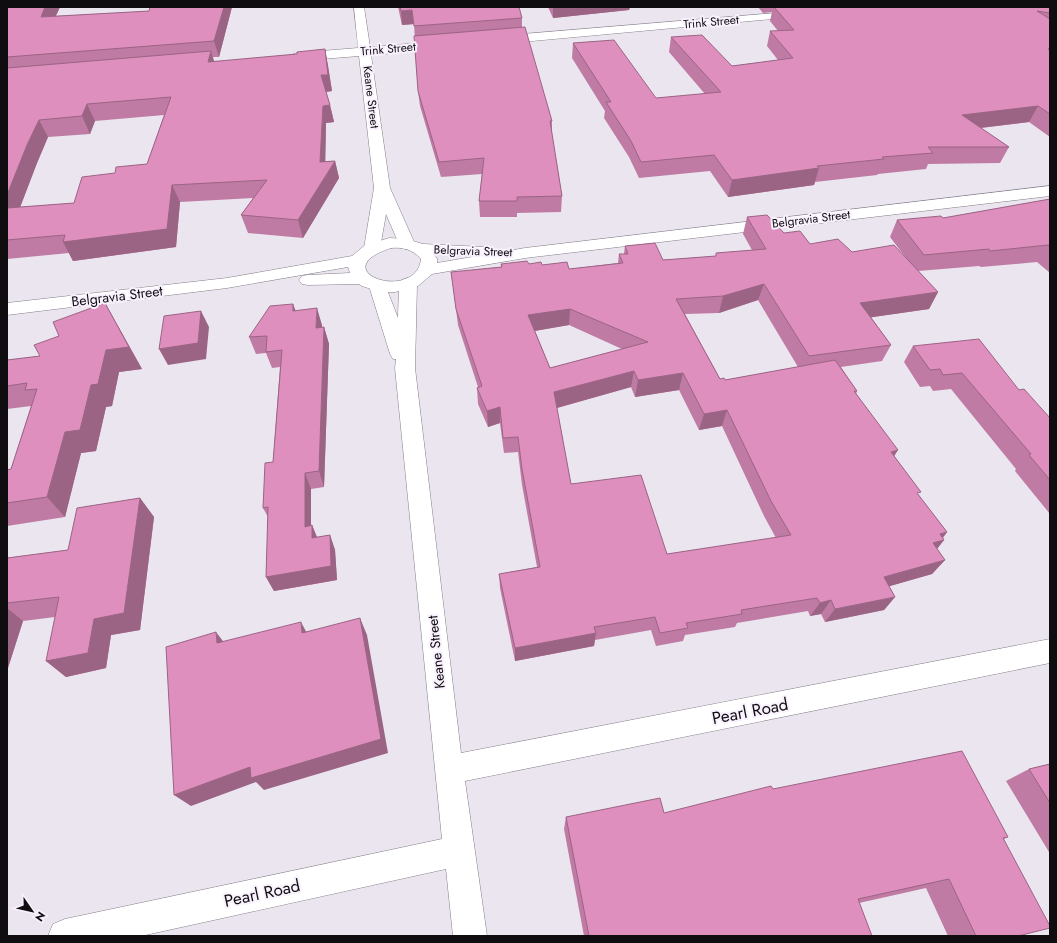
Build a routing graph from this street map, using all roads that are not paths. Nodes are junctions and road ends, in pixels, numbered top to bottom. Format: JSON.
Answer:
{"nodes":[{"id":1,"x":359,"y":7,"type":"edge"},
{"id":2,"x":810,"y":14,"type":"edge"},
{"id":3,"x":484,"y":41,"type":"edge"},
{"id":4,"x":452,"y":44,"type":"edge"},
{"id":5,"x":365,"y":51,"type":"junction"},
{"id":6,"x":285,"y":58,"type":"edge"},
{"id":7,"x":382,"y":188,"type":"junction"},
{"id":8,"x":1050,"y":191,"type":"edge"},
{"id":9,"x":414,"y":246,"type":"junction"},
{"id":10,"x":372,"y":248,"type":"junction"},
{"id":11,"x":525,"y":253,"type":"junction"},
{"id":12,"x":358,"y":260,"type":"junction"},
{"id":13,"x":427,"y":270,"type":"junction"},
{"id":14,"x":361,"y":278,"type":"junction"},
{"id":15,"x":226,"y":283,"type":"junction"},
{"id":16,"x":408,"y":284,"type":"junction"},
{"id":17,"x":378,"y":286,"type":"junction"},
{"id":18,"x":7,"y":309,"type":"edge"},
{"id":19,"x":405,"y":368,"type":"junction"},
{"id":20,"x":1050,"y":651,"type":"edge"},
{"id":21,"x":449,"y":770,"type":"junction"},
{"id":22,"x":459,"y":851,"type":"junction"},
{"id":23,"x":65,"y":936,"type":"edge"},
{"id":24,"x":470,"y":936,"type":"edge"}],
"edges":[{"from":1,"to":5,"type":"street","name":"Keane Street"},
{"from":2,"to":3,"type":"street","name":"Trink Street"},
{"from":4,"to":5,"type":"street","name":"Trink Street"},
{"from":5,"to":6,"type":"street","name":"Trink Street"},
{"from":5,"to":7,"type":"street","name":"Keane Street"},
{"from":7,"to":9,"type":"street","name":"Keane Street"},
{"from":7,"to":10,"type":"street","name":"Keane Street"},
{"from":8,"to":11,"type":"street","name":"Belgravia Street"},
{"from":9,"to":10,"type":"street"},
{"from":9,"to":11,"type":"street","name":"Belgravia Street"},
{"from":9,"to":13,"type":"street"},
{"from":10,"to":12,"type":"street"},
{"from":11,"to":13,"type":"street","name":"Belgravia Street"},
{"from":12,"to":14,"type":"street"},
{"from":12,"to":15,"type":"street","name":"Belgravia Street"},
{"from":13,"to":16,"type":"street"},
{"from":14,"to":15,"type":"street","name":"Belgravia Street"},
{"from":14,"to":17,"type":"street"},
{"from":15,"to":18,"type":"street","name":"Belgravia Street"},
{"from":16,"to":17,"type":"street"},
{"from":16,"to":19,"type":"street","name":"Keane Street"},
{"from":17,"to":19,"type":"street","name":"Keane Street"},
{"from":19,"to":21,"type":"street","name":"Keane Street"},
{"from":20,"to":21,"type":"street","name":"Pearl Road"},
{"from":21,"to":22,"type":"street","name":"Keane Street"},
{"from":22,"to":23,"type":"street","name":"Pearl Road"},
{"from":22,"to":24,"type":"street","name":"Keane Street"}]}
